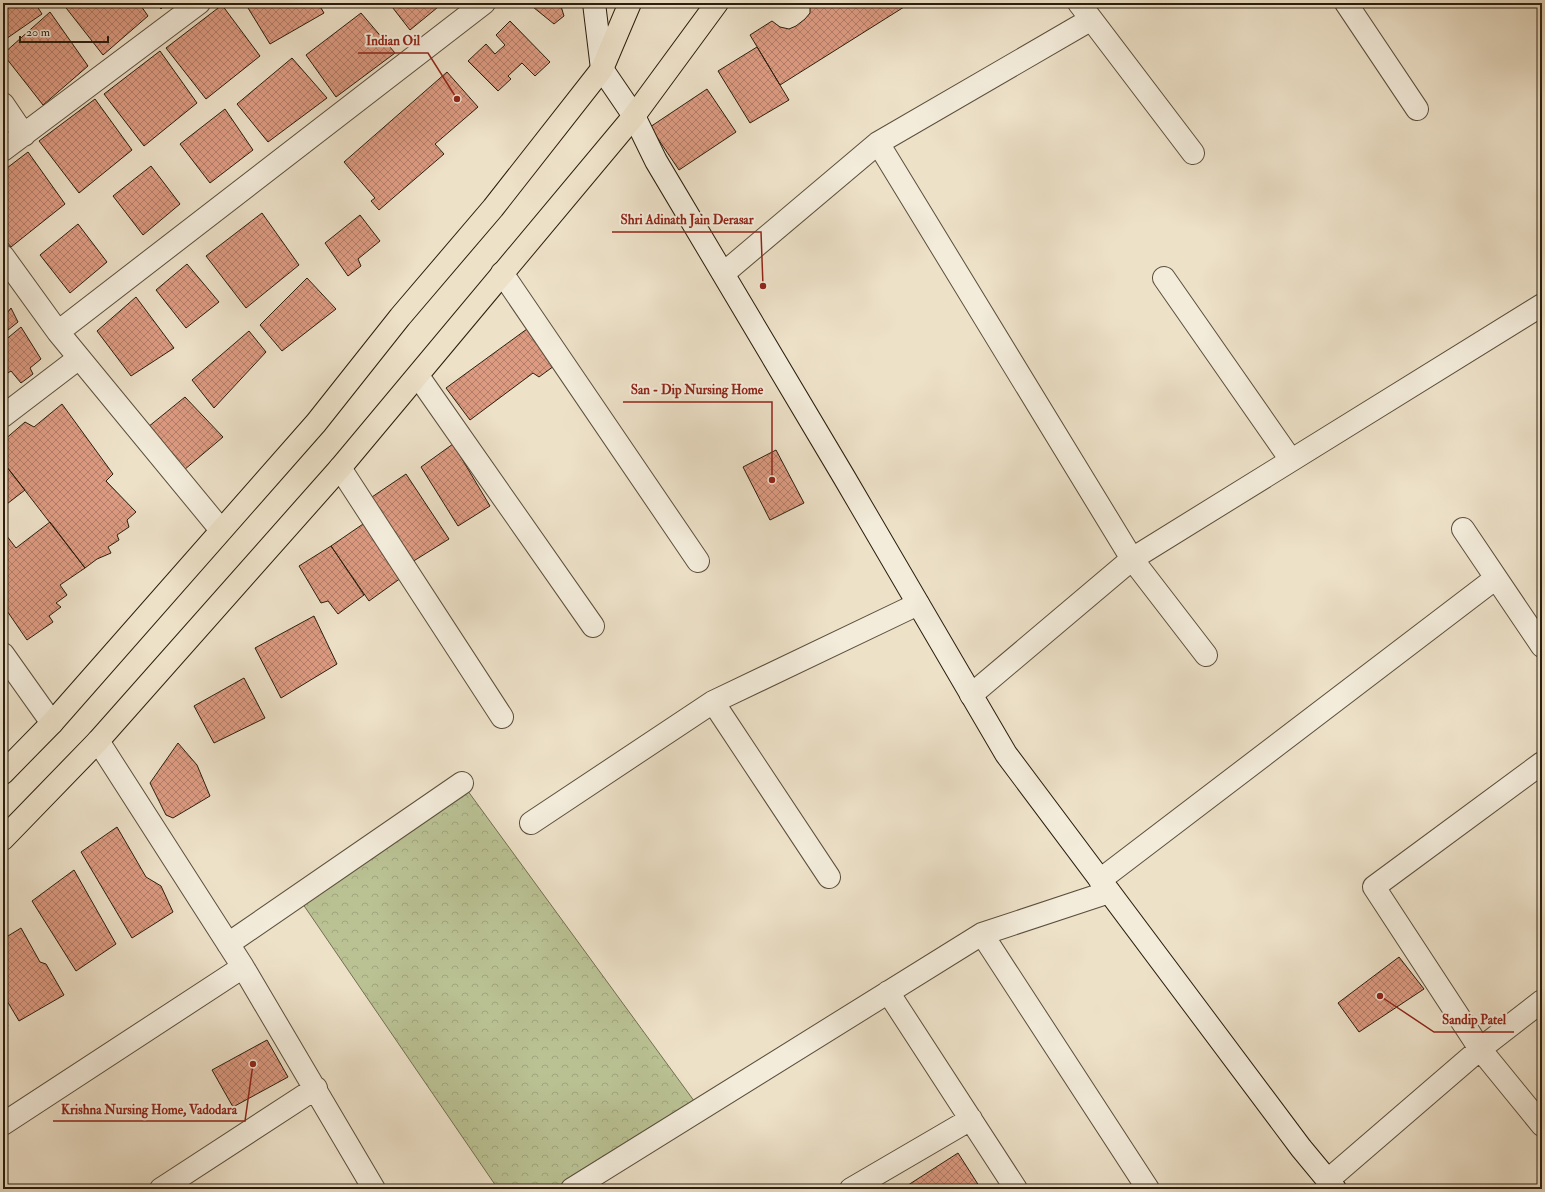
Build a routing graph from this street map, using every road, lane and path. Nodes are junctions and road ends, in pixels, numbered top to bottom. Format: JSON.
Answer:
{"nodes":[{"id":1,"x":199,"y":3,"type":"edge"},
{"id":2,"x":484,"y":3,"type":"edge"},
{"id":3,"x":594,"y":3,"type":"edge"},
{"id":4,"x":630,"y":3,"type":"edge"},
{"id":5,"x":717,"y":3,"type":"edge"},
{"id":6,"x":1346,"y":3,"type":"edge"},
{"id":7,"x":1084,"y":11,"type":"edge"},
{"id":8,"x":602,"y":69,"type":"junction"},
{"id":9,"x":3,"y":104,"type":"edge"},
{"id":10,"x":1416,"y":109,"type":"dead end"},
{"id":11,"x":634,"y":116,"type":"junction"},
{"id":12,"x":24,"y":135,"type":"junction"},
{"id":13,"x":878,"y":143,"type":"junction"},
{"id":14,"x":3,"y":150,"type":"edge"},
{"id":15,"x":1194,"y":153,"type":"dead end"},
{"id":16,"x":3,"y":256,"type":"edge"},
{"id":17,"x":724,"y":272,"type":"junction"},
{"id":18,"x":502,"y":273,"type":"junction"},
{"id":19,"x":1164,"y":278,"type":"dead end"},
{"id":20,"x":1542,"y":305,"type":"edge"},
{"id":21,"x":58,"y":332,"type":"junction"},
{"id":22,"x":79,"y":358,"type":"junction"},
{"id":23,"x":418,"y":376,"type":"junction"},
{"id":24,"x":3,"y":416,"type":"edge"},
{"id":25,"x":1291,"y":460,"type":"junction"},
{"id":26,"x":340,"y":468,"type":"junction"},
{"id":27,"x":1463,"y":529,"type":"dead end"},
{"id":28,"x":222,"y":530,"type":"junction"},
{"id":29,"x":1132,"y":559,"type":"junction"},
{"id":30,"x":698,"y":561,"type":"dead end"},
{"id":31,"x":1496,"y":578,"type":"junction"},
{"id":32,"x":918,"y":604,"type":"junction"},
{"id":33,"x":593,"y":626,"type":"dead end"},
{"id":34,"x":1542,"y":646,"type":"edge"},
{"id":35,"x":3,"y":654,"type":"edge"},
{"id":36,"x":1206,"y":655,"type":"dead end"},
{"id":37,"x":971,"y":695,"type":"junction"},
{"id":38,"x":713,"y":702,"type":"junction"},
{"id":39,"x":502,"y":717,"type":"dead end"},
{"id":40,"x":52,"y":722,"type":"junction"},
{"id":41,"x":98,"y":741,"type":"junction"},
{"id":42,"x":1542,"y":762,"type":"edge"},
{"id":43,"x":3,"y":773,"type":"edge"},
{"id":44,"x":462,"y":783,"type":"dead end"},
{"id":45,"x":531,"y":823,"type":"dead end"},
{"id":46,"x":3,"y":839,"type":"edge"},
{"id":47,"x":829,"y":877,"type":"dead end"},
{"id":48,"x":1104,"y":886,"type":"junction"},
{"id":49,"x":982,"y":934,"type":"junction"},
{"id":50,"x":228,"y":944,"type":"junction"},
{"id":51,"x":243,"y":968,"type":"junction"},
{"id":52,"x":888,"y":992,"type":"junction"},
{"id":53,"x":1542,"y":1001,"type":"edge"},
{"id":54,"x":1480,"y":1049,"type":"junction"},
{"id":55,"x":316,"y":1088,"type":"junction"},
{"id":56,"x":971,"y":1119,"type":"junction"},
{"id":57,"x":3,"y":1124,"type":"edge"},
{"id":58,"x":1542,"y":1125,"type":"edge"},
{"id":59,"x":1331,"y":1185,"type":"edge"},
{"id":60,"x":856,"y":1188,"type":"edge"},
{"id":61,"x":161,"y":1189,"type":"edge"},
{"id":62,"x":374,"y":1189,"type":"edge"},
{"id":63,"x":572,"y":1189,"type":"edge"},
{"id":64,"x":1016,"y":1189,"type":"edge"},
{"id":65,"x":1148,"y":1189,"type":"edge"}],
"edges":[{"from":1,"to":12,"type":"street"},
{"from":2,"to":21,"type":"street"},
{"from":3,"to":8,"type":"street"},
{"from":4,"to":8,"type":"highway"},
{"from":5,"to":11,"type":"highway"},
{"from":6,"to":10,"type":"street"},
{"from":7,"to":13,"type":"street"},
{"from":7,"to":15,"type":"street"},
{"from":8,"to":11,"type":"street"},
{"from":8,"to":28,"type":"highway"},
{"from":9,"to":12,"type":"street"},
{"from":11,"to":17,"type":"street"},
{"from":11,"to":18,"type":"highway"},
{"from":12,"to":14,"type":"street"},
{"from":13,"to":17,"type":"street"},
{"from":13,"to":29,"type":"street"},
{"from":16,"to":21,"type":"street"},
{"from":17,"to":32,"type":"street"},
{"from":18,"to":23,"type":"highway"},
{"from":18,"to":30,"type":"street"},
{"from":19,"to":25,"type":"street"},
{"from":20,"to":25,"type":"street"},
{"from":21,"to":22,"type":"street"},
{"from":22,"to":24,"type":"street"},
{"from":22,"to":28,"type":"street"},
{"from":23,"to":26,"type":"highway"},
{"from":23,"to":33,"type":"street"},
{"from":25,"to":29,"type":"street"},
{"from":26,"to":39,"type":"street"},
{"from":26,"to":41,"type":"highway"},
{"from":27,"to":31,"type":"street"},
{"from":28,"to":40,"type":"highway"},
{"from":29,"to":36,"type":"street"},
{"from":29,"to":37,"type":"street"},
{"from":31,"to":34,"type":"street"},
{"from":31,"to":48,"type":"street"},
{"from":32,"to":37,"type":"street"},
{"from":32,"to":38,"type":"street"},
{"from":35,"to":40,"type":"street"},
{"from":37,"to":48,"type":"street"},
{"from":38,"to":45,"type":"street"},
{"from":38,"to":47,"type":"street"},
{"from":40,"to":43,"type":"highway"},
{"from":41,"to":46,"type":"highway"},
{"from":41,"to":50,"type":"street"},
{"from":42,"to":54,"type":"street"},
{"from":44,"to":50,"type":"street"},
{"from":48,"to":49,"type":"street"},
{"from":48,"to":59,"type":"street"},
{"from":49,"to":52,"type":"street"},
{"from":49,"to":65,"type":"street"},
{"from":50,"to":51,"type":"street"},
{"from":51,"to":55,"type":"street"},
{"from":51,"to":57,"type":"street"},
{"from":52,"to":56,"type":"street"},
{"from":52,"to":63,"type":"street"},
{"from":53,"to":54,"type":"street"},
{"from":54,"to":58,"type":"street"},
{"from":54,"to":59,"type":"street"},
{"from":55,"to":61,"type":"street"},
{"from":55,"to":62,"type":"street"},
{"from":56,"to":60,"type":"street"},
{"from":56,"to":64,"type":"street"}]}
